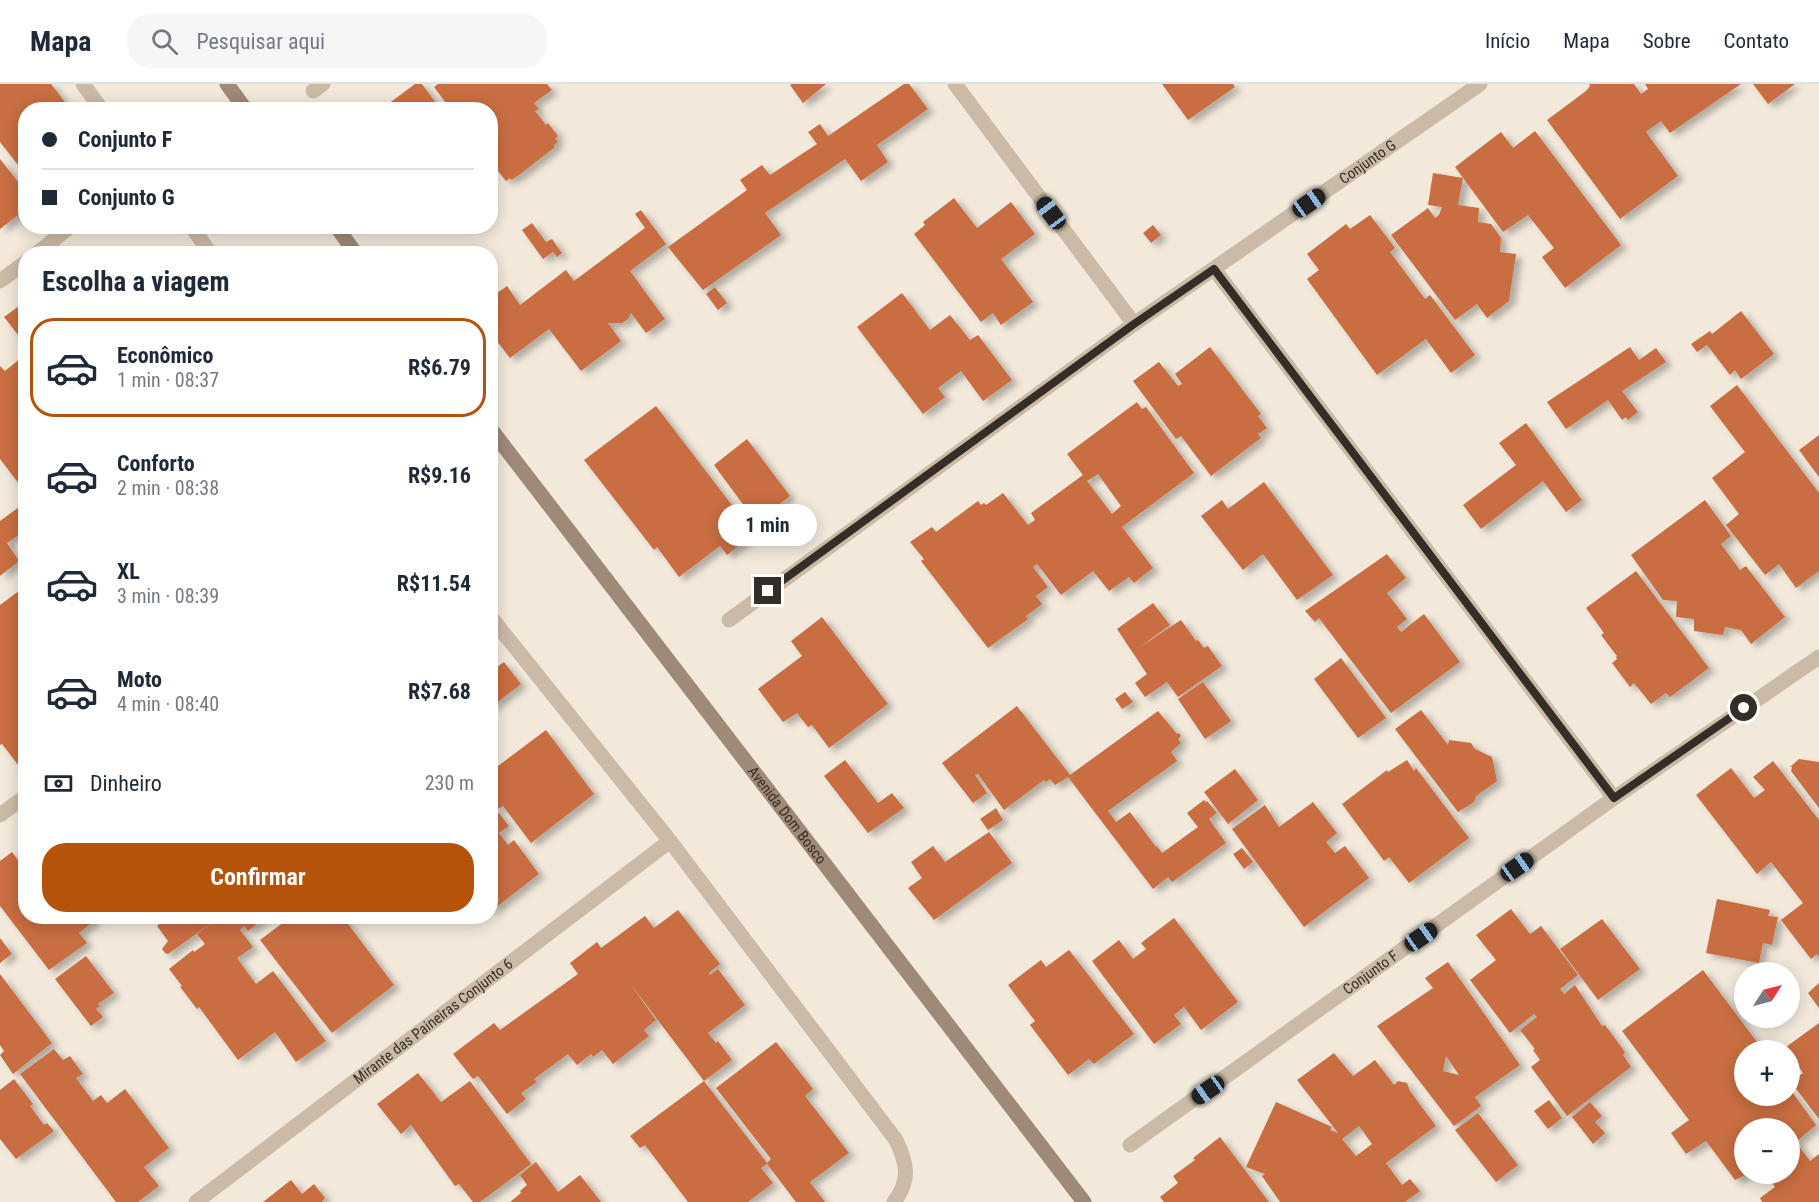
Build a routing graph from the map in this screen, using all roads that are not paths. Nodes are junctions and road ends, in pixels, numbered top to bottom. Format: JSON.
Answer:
{"nodes":[{"id":1,"x":83,"y":84,"type":"edge"},
{"id":2,"x":226,"y":84,"type":"edge"},
{"id":3,"x":955,"y":84,"type":"edge"},
{"id":4,"x":1480,"y":84,"type":"edge"},
{"id":5,"x":96,"y":102,"type":"edge"},
{"id":6,"x":240,"y":102,"type":"edge"},
{"id":7,"x":61,"y":234,"type":"edge"},
{"id":8,"x":46,"y":246,"type":"edge"},
{"id":9,"x":18,"y":268,"type":"edge"},
{"id":10,"x":1214,"y":269,"type":"junction"},
{"id":11,"x":0,"y":281,"type":"edge"},
{"id":12,"x":1134,"y":324,"type":"junction"},
{"id":13,"x":498,"y":438,"type":"edge"},
{"id":14,"x":729,"y":620,"type":"dead end"},
{"id":15,"x":498,"y":626,"type":"edge"},
{"id":16,"x":1819,"y":657,"type":"edge"},
{"id":17,"x":1614,"y":798,"type":"junction"},
{"id":18,"x":18,"y":802,"type":"edge"},
{"id":19,"x":0,"y":815,"type":"edge"},
{"id":20,"x":670,"y":841,"type":"junction"},
{"id":21,"x":1130,"y":1145,"type":"dead end"},
{"id":22,"x":196,"y":1202,"type":"edge"},
{"id":23,"x":894,"y":1202,"type":"edge"},
{"id":24,"x":1084,"y":1202,"type":"edge"}],
"edges":[{"from":1,"to":5,"type":"street"},
{"from":2,"to":6,"type":"street"},
{"from":3,"to":12,"type":"street"},
{"from":4,"to":10,"type":"street","name":"Conjunto G"},
{"from":7,"to":8,"type":"street"},
{"from":9,"to":11,"type":"street"},
{"from":10,"to":12,"type":"street","name":"Conjunto G"},
{"from":10,"to":17,"type":"street"},
{"from":12,"to":14,"type":"street","name":"Conjunto G"},
{"from":13,"to":24,"type":"street","name":"Avenida Dom Bosco"},
{"from":15,"to":20,"type":"street"},
{"from":16,"to":17,"type":"street","name":"Conjunto F"},
{"from":17,"to":21,"type":"street","name":"Conjunto F"},
{"from":18,"to":19,"type":"street"},
{"from":20,"to":22,"type":"street","name":"Mirante das Paineiras Conjunto 6"},
{"from":20,"to":23,"type":"street"}]}
